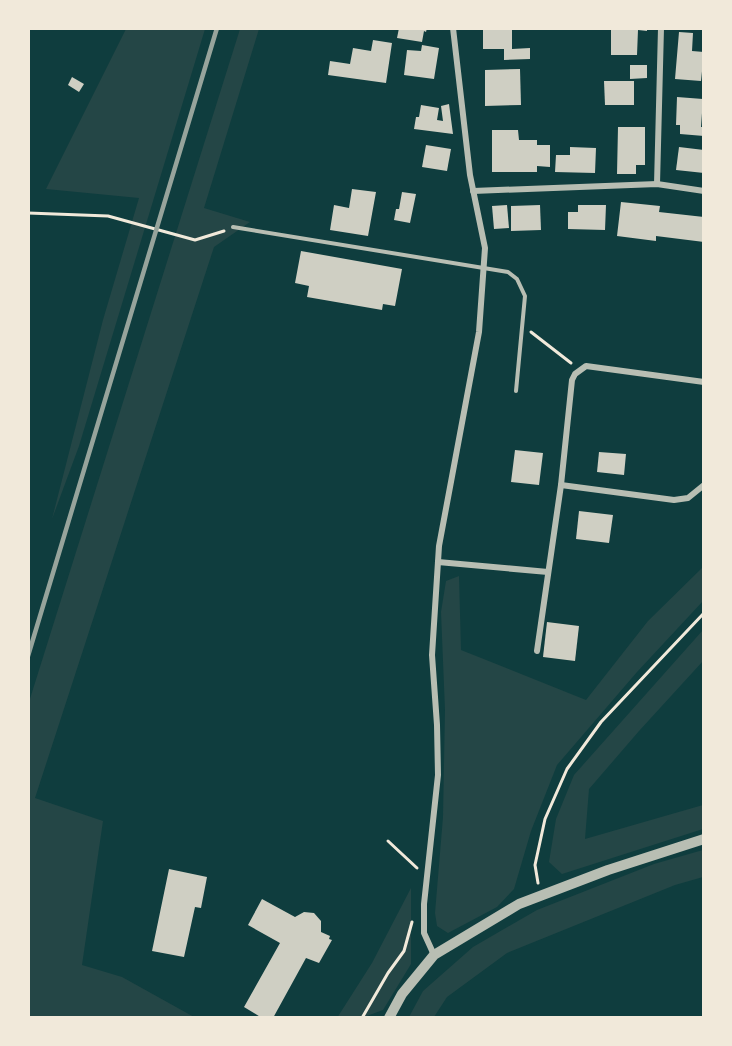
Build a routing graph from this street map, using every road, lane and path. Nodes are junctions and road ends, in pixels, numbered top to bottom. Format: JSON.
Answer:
{"nodes":[{"id":1,"x":453,"y":28,"type":"edge"},
{"id":2,"x":661,"y":28,"type":"edge"},
{"id":3,"x":657,"y":184,"type":"junction"},
{"id":4,"x":473,"y":191,"type":"junction"},
{"id":5,"x":704,"y":191,"type":"edge"},
{"id":6,"x":28,"y":213,"type":"edge"},
{"id":7,"x":234,"y":227,"type":"joint"},
{"id":8,"x":484,"y":269,"type":"junction"},
{"id":9,"x":522,"y":326,"type":"junction"},
{"id":10,"x":579,"y":370,"type":"junction"},
{"id":11,"x":704,"y":382,"type":"edge"},
{"id":12,"x":516,"y":391,"type":"dead end"},
{"id":13,"x":561,"y":485,"type":"junction"},
{"id":14,"x":704,"y":485,"type":"edge"},
{"id":15,"x":438,"y":562,"type":"junction"},
{"id":16,"x":548,"y":572,"type":"junction"},
{"id":17,"x":704,"y":613,"type":"edge"},
{"id":18,"x":537,"y":651,"type":"dead end"},
{"id":19,"x":704,"y":839,"type":"edge"},
{"id":20,"x":388,"y":840,"type":"dead end"},
{"id":21,"x":426,"y":878,"type":"junction"},
{"id":22,"x":542,"y":894,"type":"junction"},
{"id":23,"x":424,"y":904,"type":"junction"},
{"id":24,"x":434,"y":955,"type":"junction"},
{"id":25,"x":362,"y":1017,"type":"edge"},
{"id":26,"x":389,"y":1017,"type":"edge"}],
"edges":[{"from":1,"to":4,"type":"street"},
{"from":2,"to":3,"type":"street"},
{"from":3,"to":4,"type":"street"},
{"from":3,"to":5,"type":"street"},
{"from":4,"to":8,"type":"street"},
{"from":6,"to":7,"type":"path"},
{"from":7,"to":8,"type":"lane"},
{"from":8,"to":9,"type":"lane"},
{"from":8,"to":15,"type":"street"},
{"from":9,"to":10,"type":"path"},
{"from":9,"to":12,"type":"lane"},
{"from":10,"to":11,"type":"street"},
{"from":10,"to":13,"type":"street"},
{"from":13,"to":14,"type":"street"},
{"from":13,"to":16,"type":"street"},
{"from":15,"to":16,"type":"street"},
{"from":15,"to":21,"type":"street"},
{"from":16,"to":18,"type":"street"},
{"from":17,"to":22,"type":"path"},
{"from":19,"to":22,"type":"street"},
{"from":20,"to":21,"type":"path"},
{"from":21,"to":23,"type":"street"},
{"from":22,"to":24,"type":"street"},
{"from":23,"to":24,"type":"street"},
{"from":23,"to":25,"type":"path"},
{"from":24,"to":26,"type":"street"}]}
